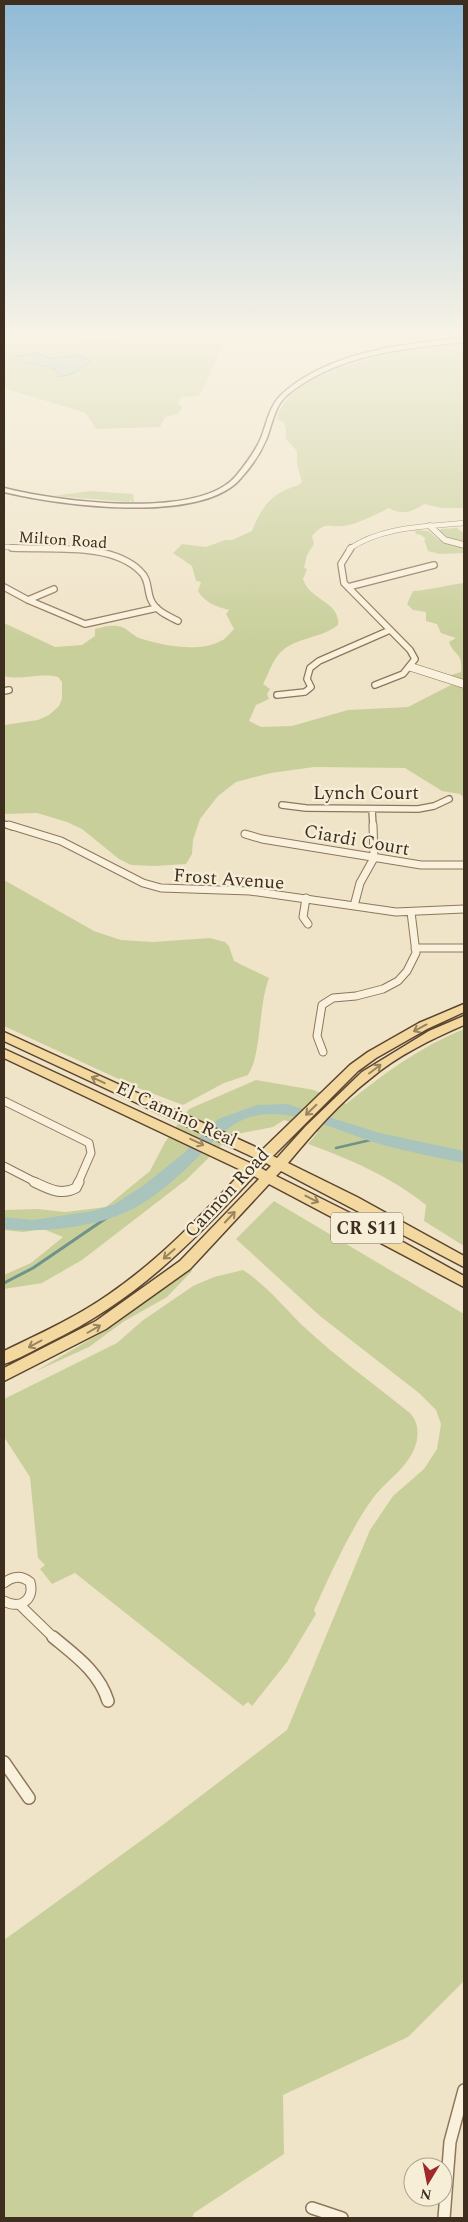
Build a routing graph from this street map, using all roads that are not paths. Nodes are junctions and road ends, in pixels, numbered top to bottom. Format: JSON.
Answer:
{"nodes":[{"id":1,"x":265,"y":435,"type":"edge"},
{"id":2,"x":4,"y":490,"type":"edge"},
{"id":3,"x":464,"y":523,"type":"edge"},
{"id":4,"x":430,"y":526,"type":"junction"},
{"id":5,"x":464,"y":545,"type":"edge"},
{"id":6,"x":4,"y":547,"type":"edge"},
{"id":7,"x":434,"y":565,"type":"dead end"},
{"id":8,"x":4,"y":587,"type":"edge"},
{"id":9,"x":348,"y":587,"type":"junction"},
{"id":10,"x":54,"y":589,"type":"dead end"},
{"id":11,"x":28,"y":600,"type":"junction"},
{"id":12,"x":157,"y":608,"type":"junction"},
{"id":13,"x":178,"y":621,"type":"dead end"},
{"id":14,"x":390,"y":630,"type":"junction"},
{"id":15,"x":411,"y":667,"type":"junction"},
{"id":16,"x":374,"y":684,"type":"dead end"},
{"id":17,"x":464,"y":684,"type":"edge"},
{"id":18,"x":277,"y":695,"type":"dead end"},
{"id":19,"x":449,"y":799,"type":"dead end"},
{"id":20,"x":282,"y":805,"type":"dead end"},
{"id":21,"x":372,"y":809,"type":"junction"},
{"id":22,"x":4,"y":824,"type":"edge"},
{"id":23,"x":245,"y":834,"type":"dead end"},
{"id":24,"x":374,"y":858,"type":"junction"},
{"id":25,"x":464,"y":866,"type":"edge"},
{"id":26,"x":306,"y":898,"type":"junction"},
{"id":27,"x":354,"y":906,"type":"junction"},
{"id":28,"x":464,"y":909,"type":"edge"},
{"id":29,"x":410,"y":912,"type":"junction"},
{"id":30,"x":308,"y":924,"type":"dead end"},
{"id":31,"x":416,"y":948,"type":"junction"},
{"id":32,"x":464,"y":948,"type":"edge"},
{"id":33,"x":464,"y":1008,"type":"edge"},
{"id":34,"x":464,"y":1020,"type":"edge"},
{"id":35,"x":4,"y":1036,"type":"edge"},
{"id":36,"x":323,"y":1052,"type":"dead end"},
{"id":37,"x":4,"y":1053,"type":"edge"},
{"id":38,"x":4,"y":1101,"type":"edge"},
{"id":39,"x":264,"y":1157,"type":"junction"},
{"id":40,"x":279,"y":1165,"type":"junction"},
{"id":41,"x":4,"y":1166,"type":"edge"},
{"id":42,"x":252,"y":1169,"type":"junction"},
{"id":43,"x":269,"y":1176,"type":"junction"},
{"id":44,"x":464,"y":1262,"type":"edge"},
{"id":45,"x":464,"y":1282,"type":"edge"},
{"id":46,"x":4,"y":1358,"type":"edge"},
{"id":47,"x":4,"y":1375,"type":"edge"},
{"id":48,"x":4,"y":1583,"type":"edge"},
{"id":49,"x":4,"y":1601,"type":"edge"},
{"id":50,"x":20,"y":1605,"type":"junction"},
{"id":51,"x":108,"y":1700,"type":"dead end"},
{"id":52,"x":4,"y":1762,"type":"edge"},
{"id":53,"x":29,"y":1798,"type":"dead end"},
{"id":54,"x":464,"y":2090,"type":"edge"},
{"id":55,"x":312,"y":2208,"type":"dead end"},
{"id":56,"x":342,"y":2218,"type":"edge"},
{"id":57,"x":444,"y":2218,"type":"edge"}],
"edges":[{"from":1,"to":2,"type":"main road"},
{"from":3,"to":4,"type":"street"},
{"from":4,"to":5,"type":"street"},
{"from":4,"to":9,"type":"street"},
{"from":6,"to":12,"type":"street","name":"Milton Road"},
{"from":7,"to":9,"type":"street"},
{"from":8,"to":11,"type":"street"},
{"from":9,"to":14,"type":"street"},
{"from":10,"to":11,"type":"street"},
{"from":11,"to":12,"type":"street"},
{"from":12,"to":13,"type":"street"},
{"from":14,"to":15,"type":"street"},
{"from":14,"to":18,"type":"street"},
{"from":15,"to":16,"type":"street"},
{"from":15,"to":17,"type":"street"},
{"from":19,"to":21,"type":"street","name":"Lynch Court"},
{"from":20,"to":21,"type":"street","name":"Lynch Court"},
{"from":21,"to":24,"type":"street"},
{"from":22,"to":26,"type":"street","name":"Frost Avenue"},
{"from":23,"to":24,"type":"street","name":"Ciardi Court"},
{"from":24,"to":25,"type":"street","name":"Ciardi Court"},
{"from":24,"to":27,"type":"street"},
{"from":26,"to":27,"type":"street","name":"Frost Avenue"},
{"from":26,"to":30,"type":"street"},
{"from":27,"to":29,"type":"street","name":"Frost Avenue"},
{"from":28,"to":29,"type":"street","name":"Frost Avenue"},
{"from":29,"to":31,"type":"street"},
{"from":31,"to":32,"type":"street"},
{"from":31,"to":36,"type":"street"},
{"from":33,"to":39,"type":"main road","name":"Cannon Road","one_way":true},
{"from":40,"to":34,"type":"main road","name":"Cannon Road","one_way":true},
{"from":39,"to":35,"type":"main road","name":"El Camino Real","number":"CR S11","one_way":true},
{"from":37,"to":42,"type":"main road","name":"El Camino Real","number":"CR S11","one_way":true},
{"from":38,"to":41,"type":"street"},
{"from":39,"to":40,"type":"main road","name":"El Camino Real","number":"CR S11"},
{"from":39,"to":42,"type":"main road","name":"Cannon Road"},
{"from":40,"to":43,"type":"main road","name":"Cannon Road"},
{"from":40,"to":44,"type":"main road","name":"El Camino Real","number":"CR S11"},
{"from":42,"to":43,"type":"main road","name":"El Camino Real","number":"CR S11"},
{"from":42,"to":46,"type":"main road","name":"Cannon Road","one_way":true},
{"from":43,"to":45,"type":"main road","name":"El Camino Real","number":"CR S11","one_way":true},
{"from":47,"to":43,"type":"main road","name":"Cannon Road","one_way":true},
{"from":48,"to":50,"type":"street"},
{"from":49,"to":50,"type":"street"},
{"from":50,"to":51,"type":"street"},
{"from":52,"to":53,"type":"street"},
{"from":54,"to":57,"type":"street"},
{"from":55,"to":56,"type":"street"}]}
